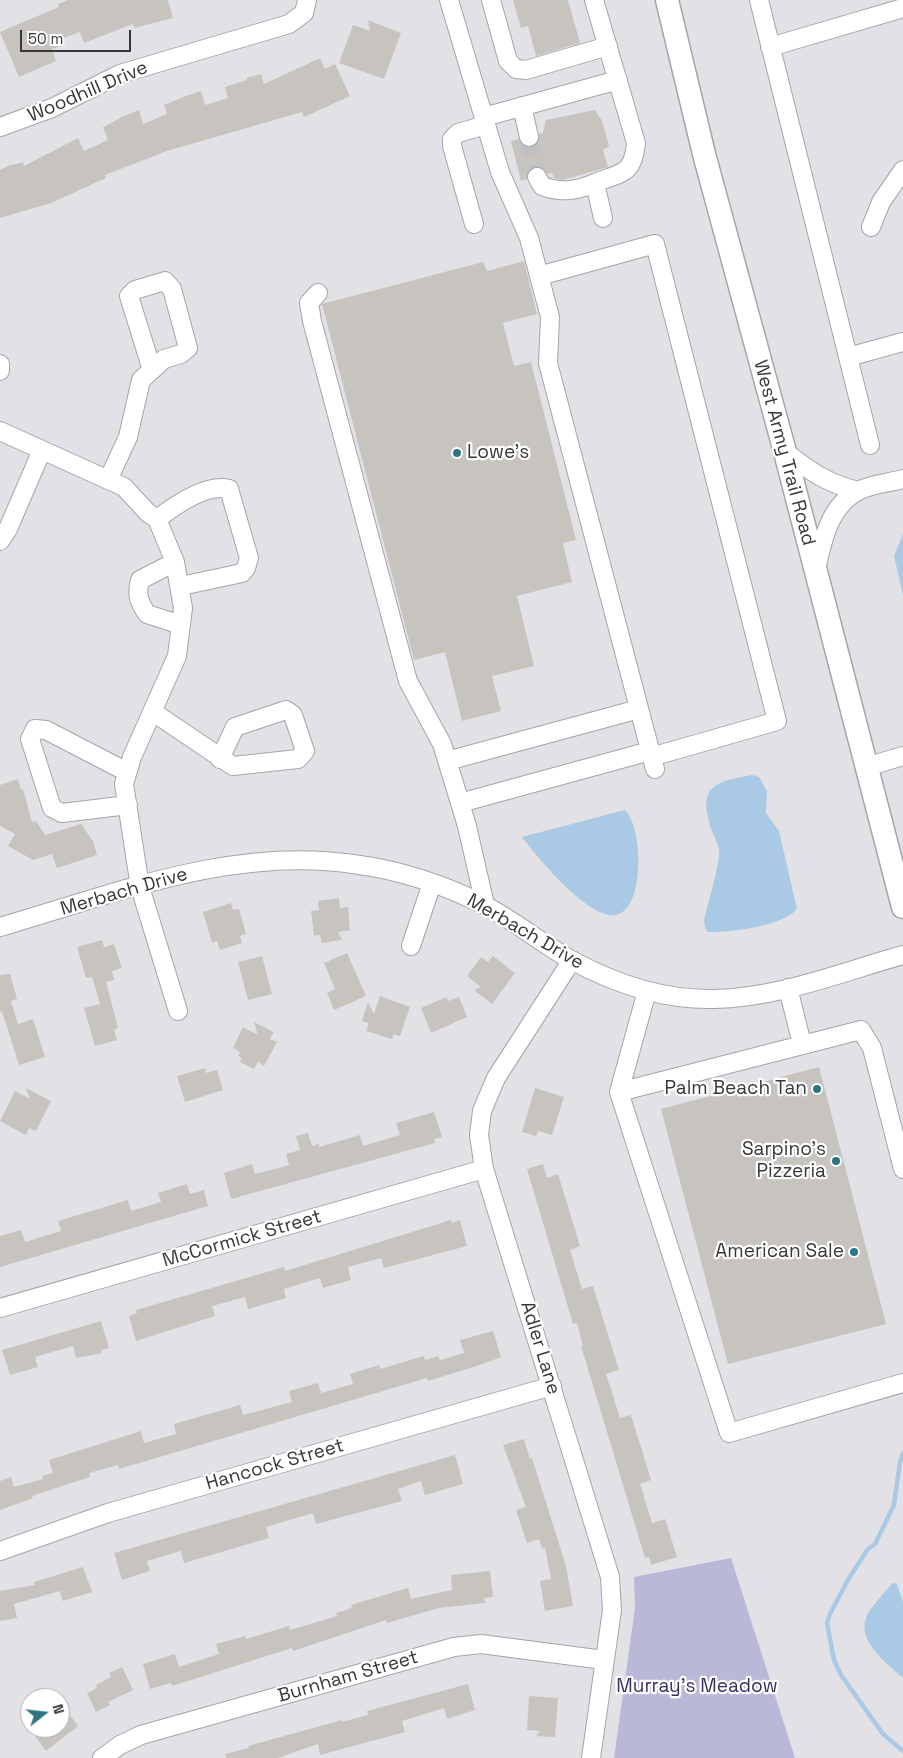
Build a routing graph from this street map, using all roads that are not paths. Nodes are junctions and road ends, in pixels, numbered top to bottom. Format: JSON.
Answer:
{"nodes":[{"id":1,"x":308,"y":0,"type":"edge"},
{"id":2,"x":449,"y":0,"type":"edge"},
{"id":3,"x":491,"y":0,"type":"edge"},
{"id":4,"x":594,"y":0,"type":"edge"},
{"id":5,"x":667,"y":0,"type":"edge"},
{"id":6,"x":759,"y":0,"type":"edge"},
{"id":7,"x":903,"y":8,"type":"edge"},
{"id":8,"x":608,"y":46,"type":"junction"},
{"id":9,"x":770,"y":47,"type":"junction"},
{"id":10,"x":618,"y":80,"type":"junction"},
{"id":11,"x":522,"y":106,"type":"junction"},
{"id":12,"x":485,"y":121,"type":"junction"},
{"id":13,"x":0,"y":127,"type":"edge"},
{"id":14,"x":529,"y":136,"type":"tunnel mouth"},
{"id":15,"x":903,"y":170,"type":"edge"},
{"id":16,"x":537,"y":176,"type":"tunnel mouth"},
{"id":17,"x":595,"y":183,"type":"junction"},
{"id":18,"x":603,"y":218,"type":"dead end"},
{"id":19,"x":474,"y":224,"type":"dead end"},
{"id":20,"x":871,"y":227,"type":"dead end"},
{"id":21,"x":539,"y":276,"type":"junction"},
{"id":22,"x":318,"y":293,"type":"dead end"},
{"id":23,"x":903,"y":342,"type":"edge"},
{"id":24,"x":848,"y":357,"type":"junction"},
{"id":25,"x":0,"y":364,"type":"edge"},
{"id":26,"x":152,"y":370,"type":"junction"},
{"id":27,"x":0,"y":371,"type":"edge"},
{"id":28,"x":0,"y":431,"type":"edge"},
{"id":29,"x":870,"y":445,"type":"dead end"},
{"id":30,"x":42,"y":450,"type":"junction"},
{"id":31,"x":785,"y":452,"type":"junction"},
{"id":32,"x":903,"y":479,"type":"edge"},
{"id":33,"x":108,"y":480,"type":"junction"},
{"id":34,"x":858,"y":491,"type":"junction"},
{"id":35,"x":157,"y":519,"type":"junction"},
{"id":36,"x":0,"y":541,"type":"edge"},
{"id":37,"x":175,"y":562,"type":"junction"},
{"id":38,"x":816,"y":572,"type":"junction"},
{"id":39,"x":181,"y":586,"type":"junction"},
{"id":40,"x":181,"y":625,"type":"junction"},
{"id":41,"x":639,"y":709,"type":"junction"},
{"id":42,"x":152,"y":712,"type":"junction"},
{"id":43,"x":903,"y":756,"type":"edge"},
{"id":44,"x":220,"y":759,"type":"junction"},
{"id":45,"x":652,"y":759,"type":"junction"},
{"id":46,"x":447,"y":761,"type":"junction"},
{"id":47,"x":866,"y":767,"type":"junction"},
{"id":48,"x":128,"y":772,"type":"junction"},
{"id":49,"x":460,"y":803,"type":"junction"},
{"id":50,"x":128,"y":805,"type":"junction"},
{"id":51,"x":898,"y":865,"type":"edge"},
{"id":52,"x":432,"y":883,"type":"junction"},
{"id":53,"x":140,"y":887,"type":"junction"},
{"id":54,"x":484,"y":906,"type":"junction"},
{"id":55,"x":903,"y":906,"type":"edge"},
{"id":56,"x":0,"y":927,"type":"edge"},
{"id":57,"x":410,"y":946,"type":"dead end"},
{"id":58,"x":903,"y":955,"type":"edge"},
{"id":59,"x":572,"y":960,"type":"junction"},
{"id":60,"x":788,"y":988,"type":"junction"},
{"id":61,"x":647,"y":991,"type":"junction"},
{"id":62,"x":178,"y":1011,"type":"dead end"},
{"id":63,"x":802,"y":1044,"type":"junction"},
{"id":64,"x":619,"y":1092,"type":"junction"},
{"id":65,"x":484,"y":1169,"type":"junction"},
{"id":66,"x":903,"y":1169,"type":"edge"},
{"id":67,"x":0,"y":1308,"type":"edge"},
{"id":68,"x":903,"y":1383,"type":"edge"},
{"id":69,"x":552,"y":1386,"type":"junction"},
{"id":70,"x":0,"y":1551,"type":"edge"},
{"id":71,"x":604,"y":1660,"type":"junction"},
{"id":72,"x":102,"y":1758,"type":"edge"},
{"id":73,"x":591,"y":1758,"type":"edge"}],
"edges":[{"from":1,"to":13,"type":"street","name":"Woodhill Drive"},
{"from":2,"to":12,"type":"street"},
{"from":3,"to":8,"type":"street"},
{"from":4,"to":8,"type":"street"},
{"from":5,"to":31,"type":"main road","name":"West Army Trail Road"},
{"from":6,"to":9,"type":"street"},
{"from":7,"to":9,"type":"street"},
{"from":8,"to":10,"type":"street"},
{"from":9,"to":24,"type":"street"},
{"from":10,"to":11,"type":"street"},
{"from":10,"to":17,"type":"street"},
{"from":11,"to":12,"type":"street"},
{"from":11,"to":14,"type":"street"},
{"from":12,"to":19,"type":"street"},
{"from":12,"to":21,"type":"street"},
{"from":15,"to":20,"type":"street"},
{"from":16,"to":17,"type":"street"},
{"from":17,"to":18,"type":"street"},
{"from":21,"to":41,"type":"street"},
{"from":21,"to":45,"type":"street"},
{"from":22,"to":46,"type":"street"},
{"from":23,"to":24,"type":"street"},
{"from":24,"to":29,"type":"street"},
{"from":25,"to":27,"type":"street"},
{"from":26,"to":26,"type":"street"},
{"from":26,"to":33,"type":"street"},
{"from":28,"to":30,"type":"street"},
{"from":30,"to":33,"type":"street"},
{"from":30,"to":36,"type":"street"},
{"from":31,"to":34,"type":"street"},
{"from":31,"to":38,"type":"main road","name":"West Army Trail Road"},
{"from":32,"to":34,"type":"street"},
{"from":33,"to":35,"type":"street"},
{"from":34,"to":38,"type":"street"},
{"from":35,"to":37,"type":"street"},
{"from":35,"to":39,"type":"street"},
{"from":37,"to":39,"type":"street"},
{"from":37,"to":40,"type":"street"},
{"from":38,"to":47,"type":"main road","name":"West Army Trail Road"},
{"from":39,"to":40,"type":"street"},
{"from":40,"to":42,"type":"street"},
{"from":41,"to":45,"type":"street"},
{"from":41,"to":46,"type":"street"},
{"from":42,"to":44,"type":"street"},
{"from":42,"to":48,"type":"street"},
{"from":43,"to":47,"type":"street"},
{"from":44,"to":44,"type":"street"},
{"from":45,"to":49,"type":"street"},
{"from":46,"to":49,"type":"street"},
{"from":47,"to":51,"type":"main road","name":"West Army Trail Road"},
{"from":48,"to":50,"type":"street"},
{"from":48,"to":50,"type":"street"},
{"from":49,"to":54,"type":"street"},
{"from":50,"to":53,"type":"street"},
{"from":51,"to":55,"type":"main road","name":"West Army Trail Road"},
{"from":52,"to":53,"type":"street","name":"Merbach Drive"},
{"from":52,"to":54,"type":"street","name":"Merbach Drive"},
{"from":52,"to":57,"type":"street"},
{"from":53,"to":56,"type":"street","name":"Merbach Drive"},
{"from":53,"to":62,"type":"street"},
{"from":54,"to":59,"type":"street","name":"Merbach Drive"},
{"from":58,"to":60,"type":"street","name":"Merbach Drive"},
{"from":59,"to":61,"type":"street","name":"Merbach Drive"},
{"from":59,"to":65,"type":"street","name":"Adler Lane"},
{"from":60,"to":61,"type":"street","name":"Merbach Drive"},
{"from":60,"to":63,"type":"street"},
{"from":61,"to":64,"type":"street"},
{"from":63,"to":64,"type":"street"},
{"from":63,"to":66,"type":"street"},
{"from":64,"to":68,"type":"street"},
{"from":65,"to":67,"type":"street","name":"McCormick Street"},
{"from":65,"to":69,"type":"street","name":"Adler Lane"},
{"from":69,"to":70,"type":"street","name":"Hancock Street"},
{"from":69,"to":71,"type":"street","name":"Adler Lane"},
{"from":71,"to":72,"type":"street","name":"Burnham Street"},
{"from":71,"to":73,"type":"street","name":"Adler Lane"}]}
